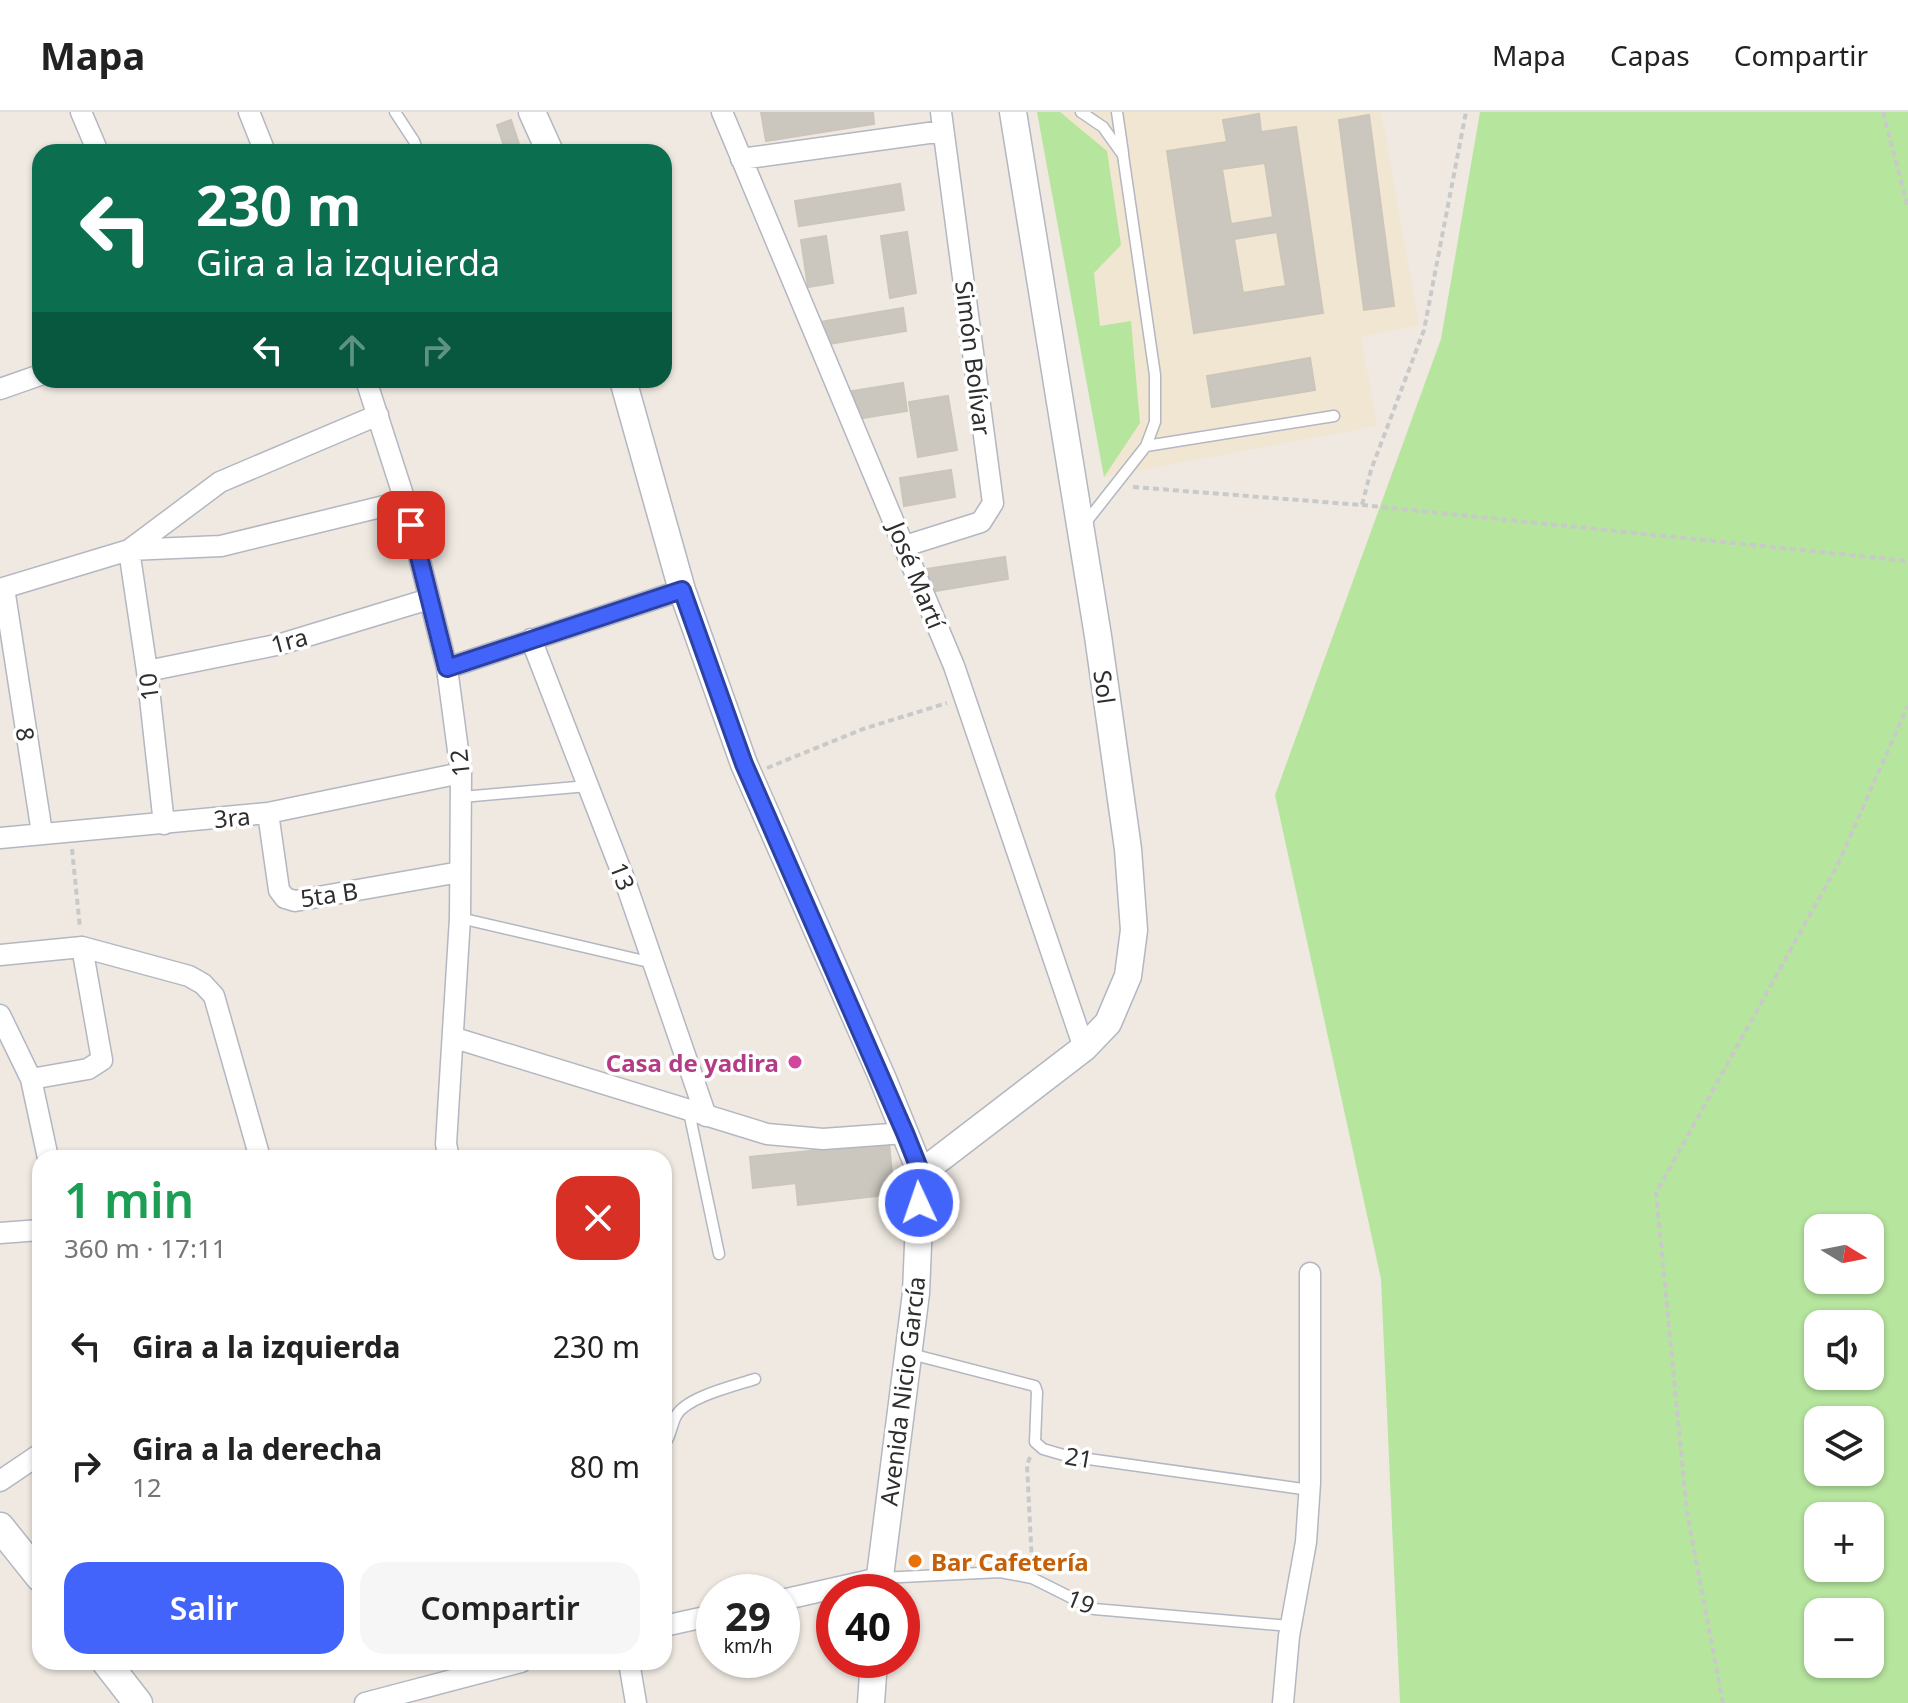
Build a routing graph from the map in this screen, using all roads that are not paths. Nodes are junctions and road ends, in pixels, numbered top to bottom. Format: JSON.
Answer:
{"nodes":[{"id":1,"x":81,"y":112,"type":"edge"},
{"id":2,"x":249,"y":112,"type":"edge"},
{"id":3,"x":395,"y":112,"type":"edge"},
{"id":4,"x":532,"y":112,"type":"edge"},
{"id":5,"x":722,"y":112,"type":"edge"},
{"id":6,"x":1013,"y":112,"type":"edge"},
{"id":7,"x":1081,"y":112,"type":"edge"},
{"id":8,"x":1117,"y":112,"type":"edge"},
{"id":9,"x":942,"y":121,"type":"edge"},
{"id":10,"x":95,"y":144,"type":"edge"},
{"id":11,"x":262,"y":144,"type":"edge"},
{"id":12,"x":415,"y":144,"type":"edge"},
{"id":13,"x":546,"y":144,"type":"edge"},
{"id":14,"x":1123,"y":155,"type":"junction"},
{"id":15,"x":741,"y":159,"type":"junction"},
{"id":16,"x":32,"y":378,"type":"edge"},
{"id":17,"x":369,"y":388,"type":"edge"},
{"id":18,"x":625,"y":388,"type":"edge"},
{"id":19,"x":0,"y":389,"type":"edge"},
{"id":20,"x":378,"y":415,"type":"junction"},
{"id":21,"x":1334,"y":416,"type":"dead end"},
{"id":22,"x":1146,"y":446,"type":"junction"},
{"id":23,"x":405,"y":501,"type":"junction"},
{"id":24,"x":1080,"y":530,"type":"junction"},
{"id":25,"x":905,"y":546,"type":"junction"},
{"id":26,"x":129,"y":550,"type":"junction"},
{"id":27,"x":2,"y":589,"type":"edge"},
{"id":28,"x":682,"y":590,"type":"junction"},
{"id":29,"x":429,"y":599,"type":"junction"},
{"id":30,"x":531,"y":639,"type":"junction"},
{"id":31,"x":447,"y":668,"type":"junction"},
{"id":32,"x":147,"y":671,"type":"junction"},
{"id":33,"x":461,"y":773,"type":"junction"},
{"id":34,"x":588,"y":786,"type":"junction"},
{"id":35,"x":462,"y":797,"type":"junction"},
{"id":36,"x":268,"y":813,"type":"junction"},
{"id":37,"x":164,"y":824,"type":"junction"},
{"id":38,"x":42,"y":833,"type":"junction"},
{"id":39,"x":0,"y":838,"type":"edge"},
{"id":40,"x":460,"y":872,"type":"junction"},
{"id":41,"x":460,"y":918,"type":"junction"},
{"id":42,"x":82,"y":947,"type":"junction"},
{"id":43,"x":0,"y":955,"type":"edge"},
{"id":44,"x":656,"y":963,"type":"junction"},
{"id":45,"x":0,"y":1015,"type":"edge"},
{"id":46,"x":455,"y":1038,"type":"junction"},
{"id":47,"x":1084,"y":1048,"type":"junction"},
{"id":48,"x":31,"y":1079,"type":"junction"},
{"id":49,"x":697,"y":1114,"type":"junction"},
{"id":50,"x":905,"y":1133,"type":"junction"},
{"id":51,"x":46,"y":1150,"type":"edge"},
{"id":52,"x":258,"y":1150,"type":"edge"},
{"id":53,"x":447,"y":1150,"type":"edge"},
{"id":54,"x":921,"y":1173,"type":"junction"},
{"id":55,"x":32,"y":1231,"type":"edge"},
{"id":56,"x":0,"y":1233,"type":"edge"},
{"id":57,"x":719,"y":1254,"type":"dead end"},
{"id":58,"x":1310,"y":1273,"type":"dead end"},
{"id":59,"x":909,"y":1353,"type":"junction"},
{"id":60,"x":755,"y":1379,"type":"dead end"},
{"id":61,"x":672,"y":1431,"type":"edge"},
{"id":62,"x":32,"y":1459,"type":"edge"},
{"id":63,"x":0,"y":1481,"type":"edge"},
{"id":64,"x":1310,"y":1490,"type":"junction"},
{"id":65,"x":0,"y":1527,"type":"edge"},
{"id":66,"x":32,"y":1567,"type":"edge"},
{"id":67,"x":879,"y":1574,"type":"edge"},
{"id":68,"x":920,"y":1581,"type":"edge"},
{"id":69,"x":696,"y":1619,"type":"edge"},
{"id":70,"x":672,"y":1624,"type":"edge"},
{"id":71,"x":1290,"y":1626,"type":"junction"},
{"id":72,"x":112,"y":1670,"type":"edge"},
{"id":73,"x":491,"y":1670,"type":"edge"},
{"id":74,"x":630,"y":1670,"type":"edge"},
{"id":75,"x":873,"y":1678,"type":"edge"},
{"id":76,"x":138,"y":1703,"type":"edge"},
{"id":77,"x":365,"y":1703,"type":"edge"},
{"id":78,"x":636,"y":1703,"type":"edge"},
{"id":79,"x":871,"y":1703,"type":"edge"},
{"id":80,"x":1283,"y":1703,"type":"edge"}],
"edges":[{"from":1,"to":10,"type":"street"},
{"from":2,"to":11,"type":"street"},
{"from":3,"to":12,"type":"lane"},
{"from":4,"to":13,"type":"street"},
{"from":5,"to":15,"type":"street","name":"José Martí"},
{"from":6,"to":24,"type":"street","name":"Sol"},
{"from":7,"to":14,"type":"lane"},
{"from":8,"to":14,"type":"lane"},
{"from":9,"to":15,"type":"street"},
{"from":9,"to":25,"type":"street","name":"Simón Bolívar"},
{"from":14,"to":22,"type":"lane"},
{"from":15,"to":25,"type":"street","name":"José Martí"},
{"from":16,"to":19,"type":"street"},
{"from":17,"to":20,"type":"street","name":"12"},
{"from":18,"to":28,"type":"street","name":"Avenida Nicio García"},
{"from":20,"to":23,"type":"street","name":"12"},
{"from":20,"to":26,"type":"street"},
{"from":21,"to":22,"type":"lane"},
{"from":22,"to":24,"type":"lane"},
{"from":23,"to":26,"type":"street"},
{"from":23,"to":29,"type":"street","name":"12"},
{"from":24,"to":47,"type":"street","name":"Sol"},
{"from":25,"to":47,"type":"street","name":"José Martí"},
{"from":26,"to":27,"type":"street"},
{"from":26,"to":32,"type":"street","name":"10"},
{"from":27,"to":38,"type":"street","name":"8"},
{"from":28,"to":30,"type":"street"},
{"from":28,"to":50,"type":"street","name":"Avenida Nicio García"},
{"from":29,"to":31,"type":"street","name":"12"},
{"from":29,"to":32,"type":"street","name":"1ra"},
{"from":30,"to":31,"type":"street"},
{"from":30,"to":34,"type":"street","name":"13"},
{"from":31,"to":33,"type":"street","name":"12"},
{"from":32,"to":37,"type":"street","name":"10"},
{"from":33,"to":35,"type":"street","name":"12"},
{"from":33,"to":36,"type":"street","name":"3ra"},
{"from":34,"to":35,"type":"lane"},
{"from":34,"to":44,"type":"street","name":"13"},
{"from":35,"to":40,"type":"street","name":"12"},
{"from":36,"to":37,"type":"street","name":"3ra"},
{"from":36,"to":40,"type":"street","name":"5ta B"},
{"from":37,"to":38,"type":"street","name":"3ra"},
{"from":38,"to":39,"type":"street","name":"3ra"},
{"from":40,"to":41,"type":"street","name":"12"},
{"from":41,"to":44,"type":"lane"},
{"from":41,"to":46,"type":"street","name":"12"},
{"from":42,"to":43,"type":"street"},
{"from":42,"to":48,"type":"street"},
{"from":42,"to":52,"type":"street"},
{"from":44,"to":49,"type":"street","name":"13"},
{"from":45,"to":48,"type":"street"},
{"from":46,"to":49,"type":"street"},
{"from":46,"to":53,"type":"street","name":"12"},
{"from":47,"to":54,"type":"street","name":"Sol"},
{"from":48,"to":51,"type":"street"},
{"from":49,"to":50,"type":"street"},
{"from":49,"to":57,"type":"lane"},
{"from":50,"to":54,"type":"street","name":"Avenida Nicio García"},
{"from":54,"to":59,"type":"street","name":"Avenida Nicio García"},
{"from":55,"to":56,"type":"street"},
{"from":58,"to":64,"type":"street"},
{"from":59,"to":64,"type":"lane","name":"21"},
{"from":59,"to":67,"type":"street","name":"Avenida Nicio García"},
{"from":60,"to":61,"type":"lane"},
{"from":62,"to":63,"type":"street"},
{"from":64,"to":71,"type":"street"},
{"from":65,"to":66,"type":"main road"},
{"from":68,"to":71,"type":"lane","name":"19"},
{"from":69,"to":70,"type":"street"},
{"from":71,"to":80,"type":"street"},
{"from":72,"to":76,"type":"main road"},
{"from":73,"to":77,"type":"street"},
{"from":74,"to":78,"type":"street"},
{"from":75,"to":79,"type":"street"}]}
